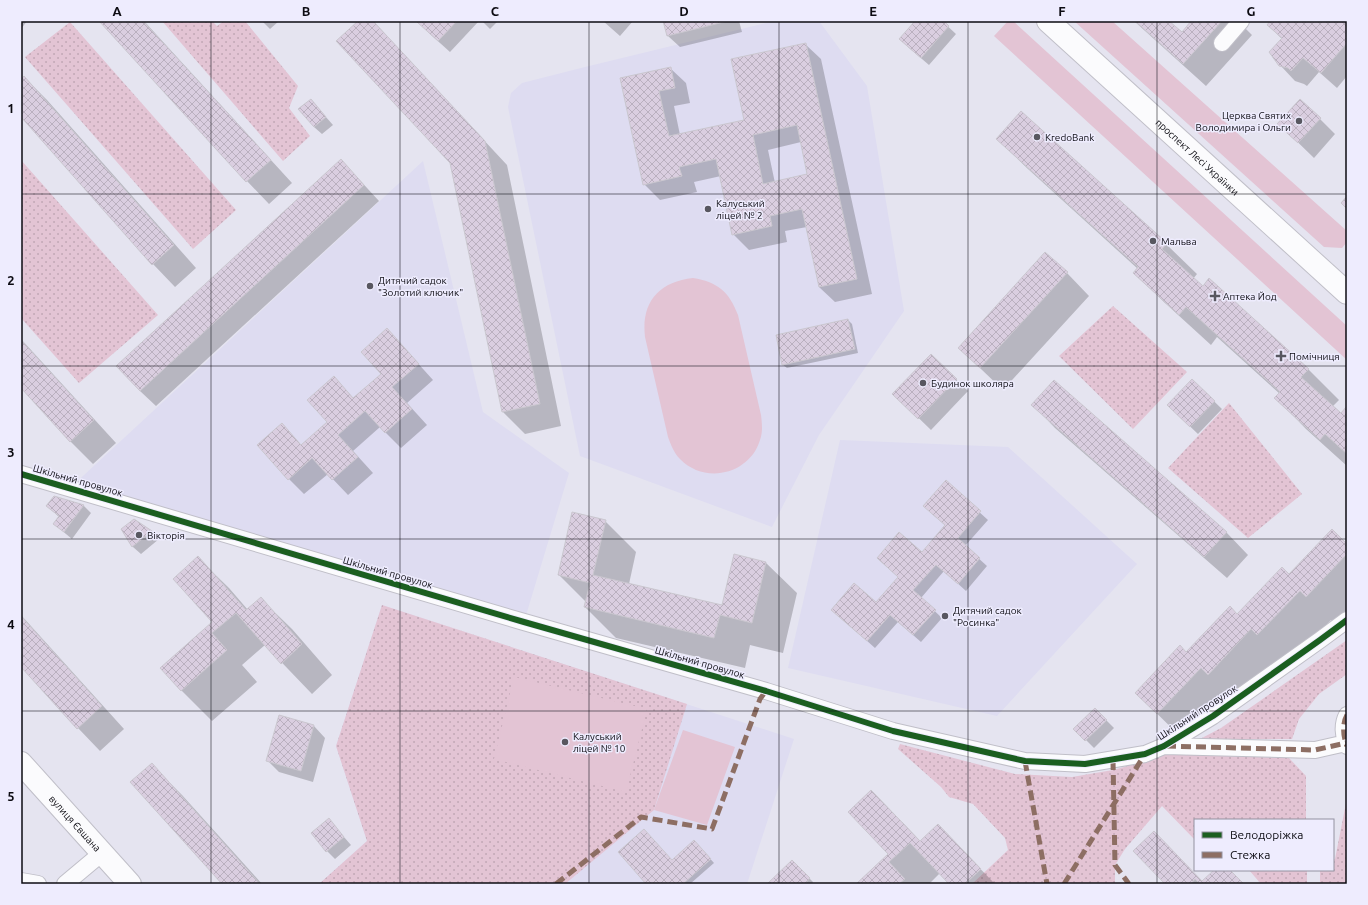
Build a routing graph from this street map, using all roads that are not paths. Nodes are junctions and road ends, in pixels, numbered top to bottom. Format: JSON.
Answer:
{"nodes":[{"id":1,"x":1048,"y":21,"type":"edge"},
{"id":2,"x":1241,"y":21,"type":"edge"},
{"id":3,"x":1222,"y":43,"type":"dead end"},
{"id":4,"x":1347,"y":293,"type":"edge"},
{"id":5,"x":21,"y":474,"type":"edge"},
{"id":6,"x":1347,"y":620,"type":"edge"},
{"id":7,"x":1347,"y":715,"type":"edge"},
{"id":8,"x":1346,"y":745,"type":"edge"},
{"id":9,"x":1164,"y":746,"type":"junction"},
{"id":10,"x":21,"y":763,"type":"edge"},
{"id":11,"x":102,"y":853,"type":"junction"},
{"id":12,"x":21,"y":881,"type":"edge"},
{"id":13,"x":38,"y":884,"type":"edge"},
{"id":14,"x":65,"y":884,"type":"edge"},
{"id":15,"x":130,"y":884,"type":"edge"}],
"edges":[{"from":1,"to":4,"type":"main road","name":"проспект Лесі Українки"},
{"from":2,"to":3,"type":"street"},
{"from":5,"to":9,"type":"street","name":"Шкільний провулок"},
{"from":6,"to":9,"type":"street","name":"Шкільний провулок"},
{"from":7,"to":8,"type":"street"},
{"from":8,"to":9,"type":"street"},
{"from":10,"to":11,"type":"main road","name":"вулиця Євшана"},
{"from":11,"to":14,"type":"street"},
{"from":11,"to":15,"type":"main road","name":"вулиця Євшана"},
{"from":12,"to":13,"type":"street"}]}
